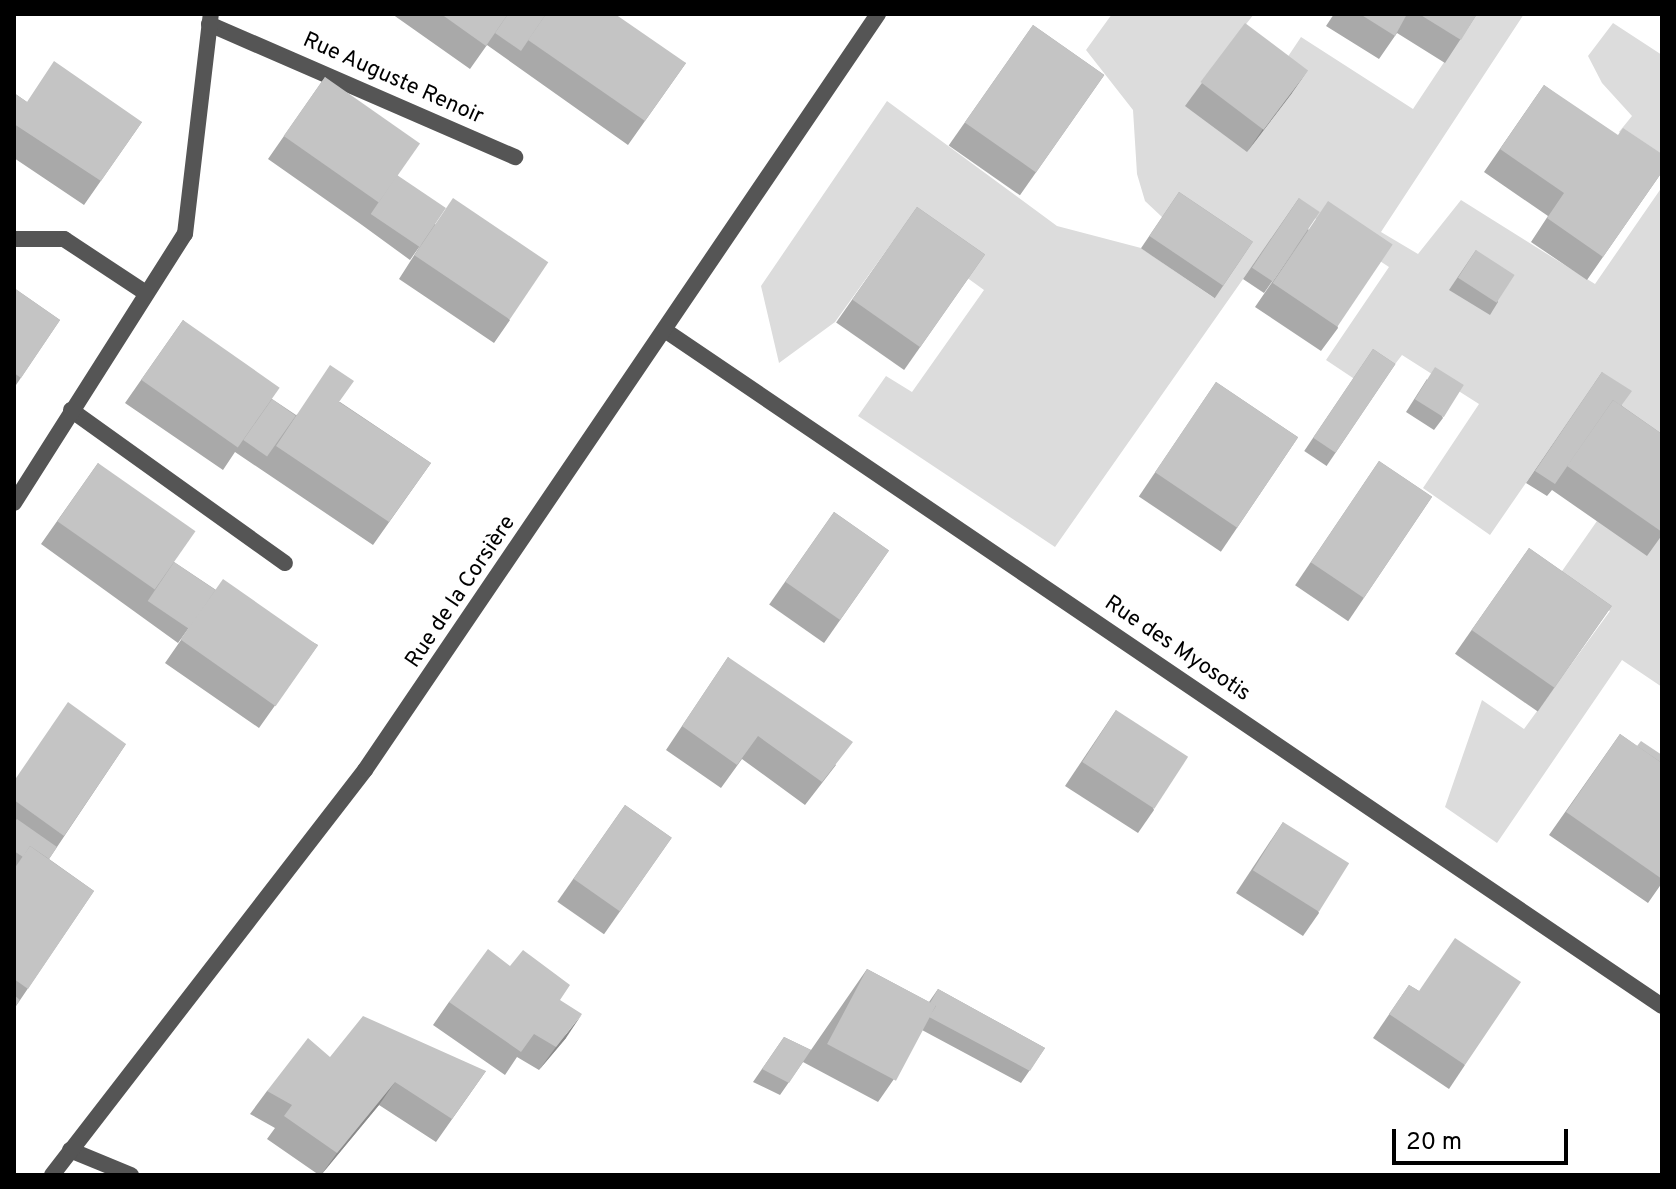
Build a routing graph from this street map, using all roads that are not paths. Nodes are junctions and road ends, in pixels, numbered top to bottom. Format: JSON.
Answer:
{"nodes":[{"id":1,"x":878,"y":14,"type":"edge"},
{"id":2,"x":210,"y":19,"type":"edge"},
{"id":3,"x":515,"y":157,"type":"dead end"},
{"id":4,"x":14,"y":239,"type":"edge"},
{"id":5,"x":146,"y":293,"type":"junction"},
{"id":6,"x":666,"y":331,"type":"junction"},
{"id":7,"x":71,"y":410,"type":"junction"},
{"id":8,"x":14,"y":503,"type":"edge"},
{"id":9,"x":285,"y":563,"type":"dead end"},
{"id":10,"x":1662,"y":1006,"type":"edge"},
{"id":11,"x":70,"y":1150,"type":"junction"},
{"id":12,"x":52,"y":1175,"type":"edge"},
{"id":13,"x":131,"y":1175,"type":"edge"}],
"edges":[{"from":1,"to":6,"type":"street","name":"Rue de la Corsière"},
{"from":2,"to":3,"type":"street","name":"Rue Auguste Renoir"},
{"from":2,"to":5,"type":"street","name":"Rue Auguste Renoir"},
{"from":4,"to":5,"type":"street"},
{"from":5,"to":7,"type":"street","name":"Rue Auguste Renoir"},
{"from":6,"to":10,"type":"street","name":"Rue des Myosotis"},
{"from":6,"to":11,"type":"street","name":"Rue de la Corsière"},
{"from":7,"to":8,"type":"street","name":"Rue Auguste Renoir"},
{"from":7,"to":9,"type":"street"},
{"from":11,"to":12,"type":"street","name":"Rue de la Corsière"},
{"from":11,"to":13,"type":"street"}]}
